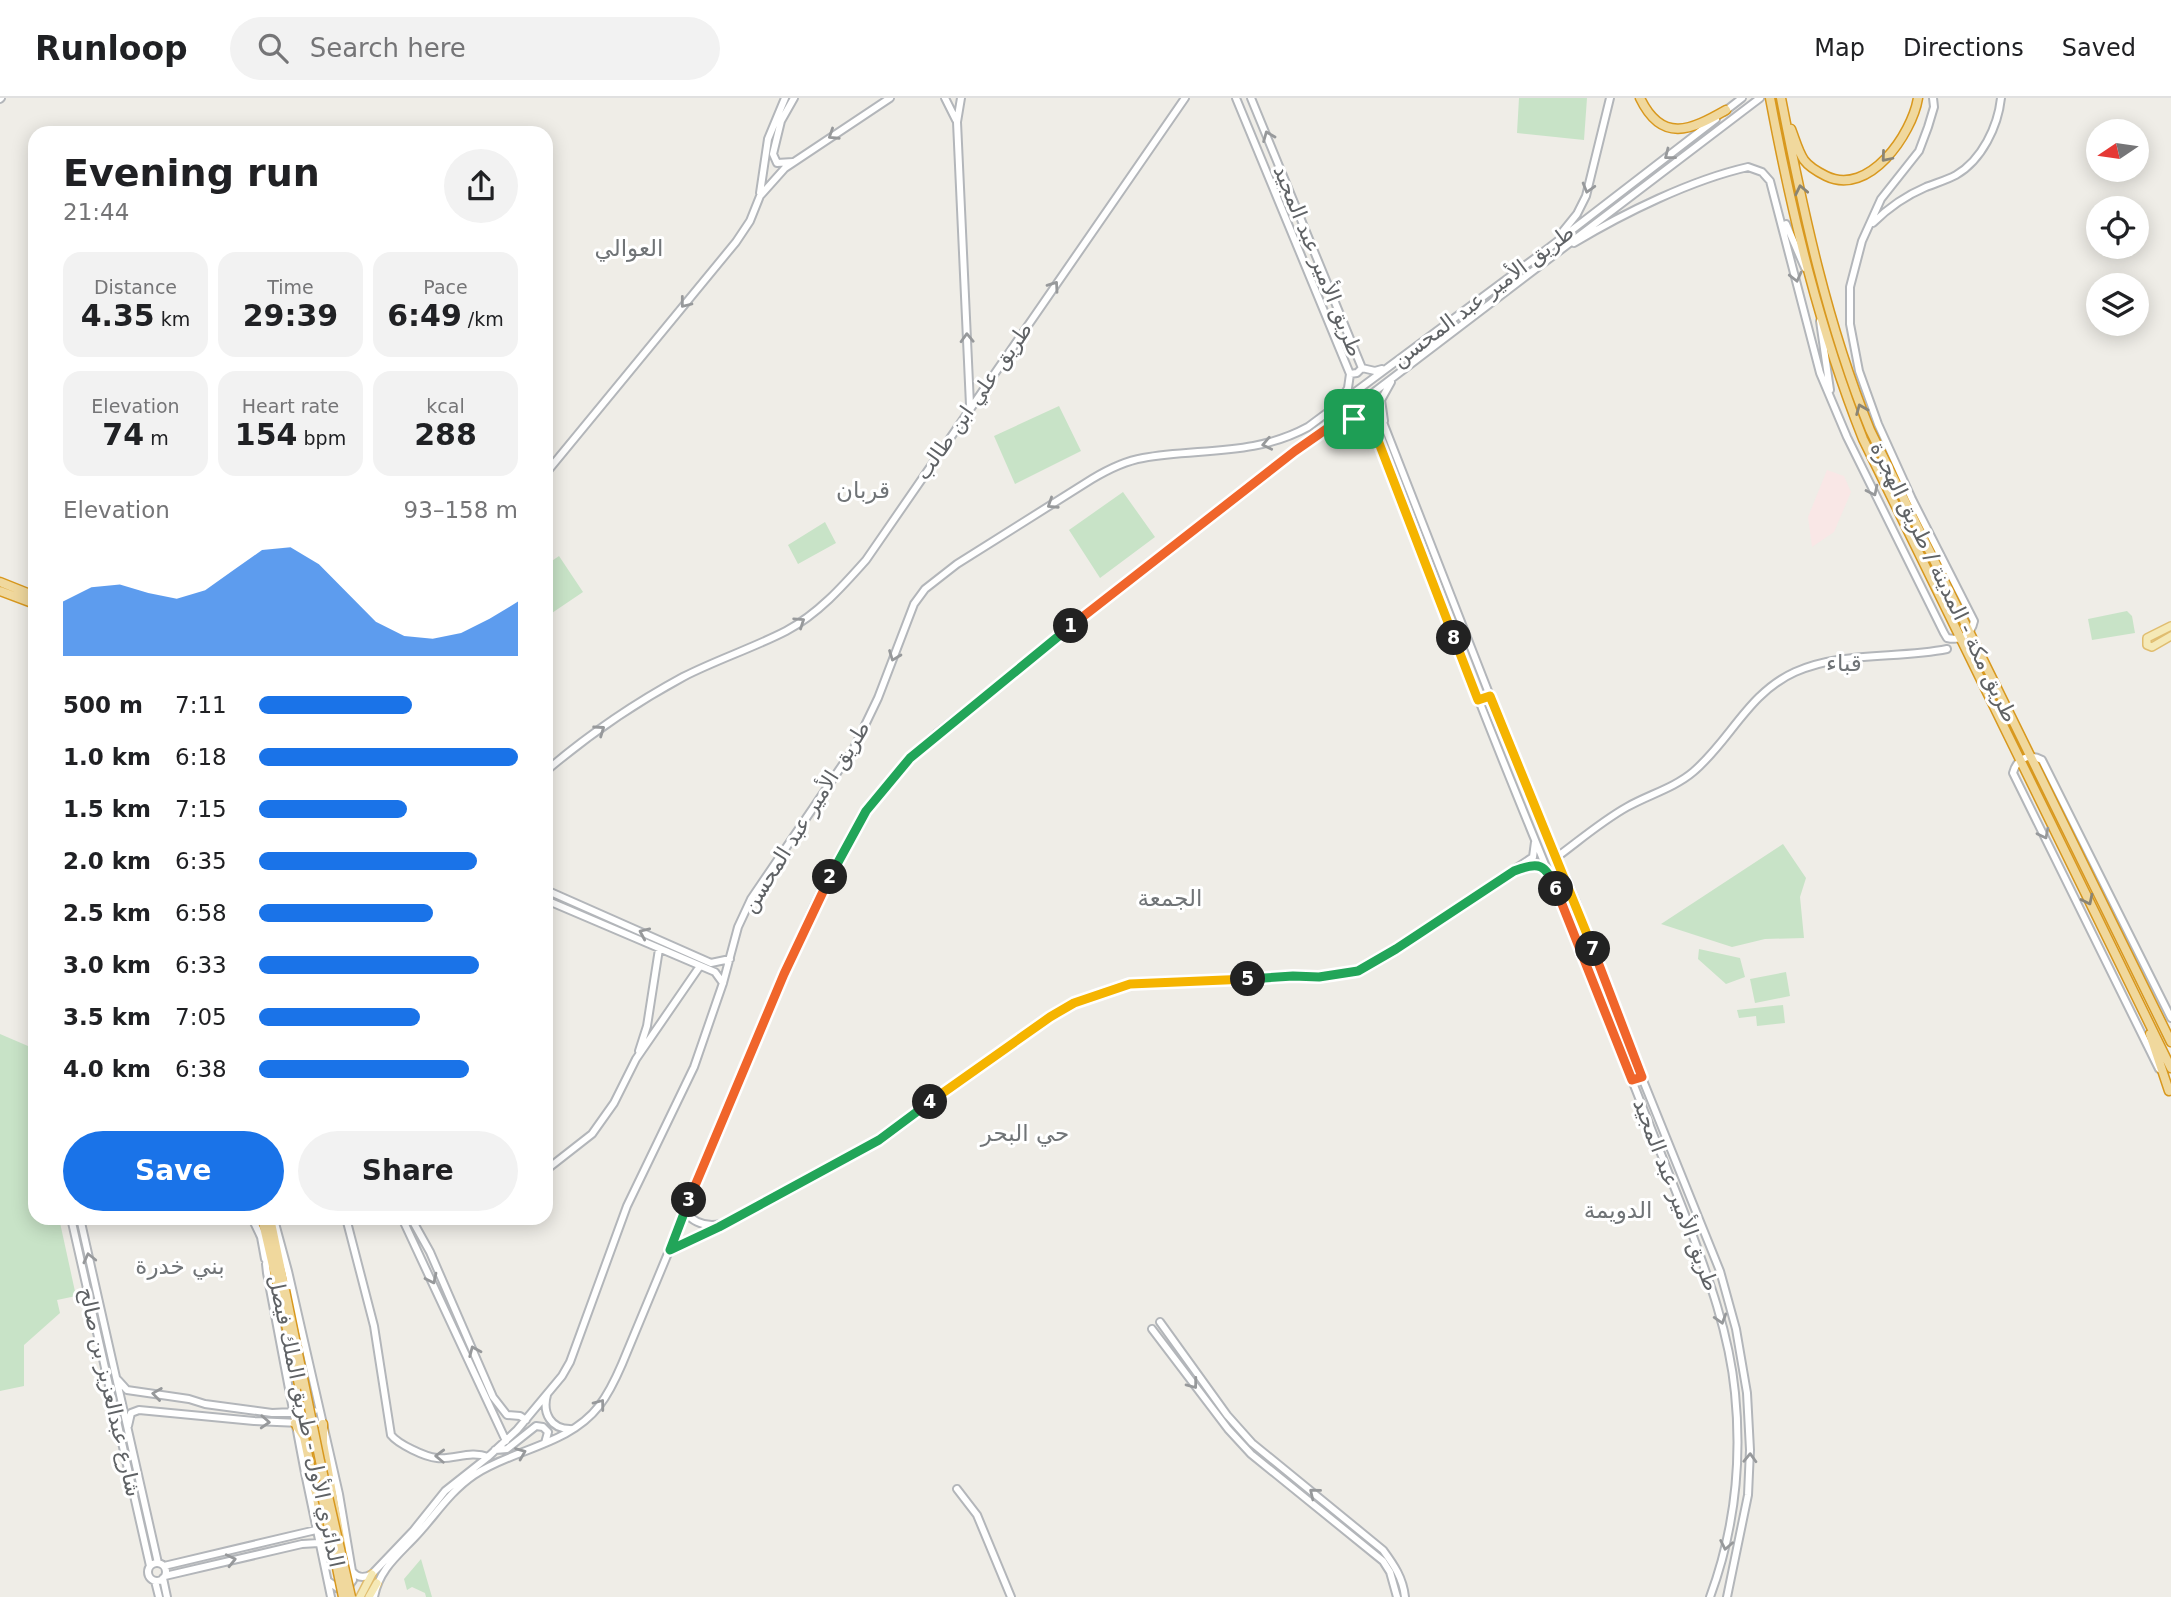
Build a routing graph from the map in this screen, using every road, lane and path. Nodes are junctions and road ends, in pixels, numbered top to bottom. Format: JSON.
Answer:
{"nodes":[{"id":1,"x":785,"y":98,"type":"edge"},
{"id":2,"x":794,"y":98,"type":"edge"},
{"id":3,"x":890,"y":98,"type":"edge"},
{"id":4,"x":945,"y":98,"type":"edge"},
{"id":5,"x":961,"y":98,"type":"edge"},
{"id":6,"x":1185,"y":98,"type":"edge"},
{"id":7,"x":1230,"y":98,"type":"edge"},
{"id":8,"x":1236,"y":98,"type":"edge"},
{"id":9,"x":1251,"y":98,"type":"edge"},
{"id":10,"x":1610,"y":98,"type":"edge"},
{"id":11,"x":1640,"y":98,"type":"edge"},
{"id":12,"x":1742,"y":98,"type":"edge"},
{"id":13,"x":1760,"y":98,"type":"edge"},
{"id":14,"x":1770,"y":98,"type":"edge"},
{"id":15,"x":1781,"y":98,"type":"edge"},
{"id":16,"x":1918,"y":98,"type":"edge"},
{"id":17,"x":1933,"y":98,"type":"edge"},
{"id":18,"x":2001,"y":98,"type":"edge"},
{"id":19,"x":1726,"y":110,"type":"junction"},
{"id":20,"x":1784,"y":110,"type":"junction"},
{"id":21,"x":1242,"y":111,"type":"junction"},
{"id":22,"x":957,"y":122,"type":"junction"},
{"id":23,"x":795,"y":161,"type":"junction"},
{"id":24,"x":1893,"y":185,"type":"junction"},
{"id":25,"x":760,"y":196,"type":"junction"},
{"id":26,"x":1906,"y":197,"type":"junction"},
{"id":27,"x":1775,"y":200,"type":"junction"},
{"id":28,"x":1869,"y":227,"type":"junction"},
{"id":29,"x":1550,"y":247,"type":"junction"},
{"id":30,"x":1557,"y":253,"type":"junction"},
{"id":31,"x":1809,"y":278,"type":"junction"},
{"id":32,"x":1819,"y":316,"type":"junction"},
{"id":33,"x":1362,"y":368,"type":"junction"},
{"id":34,"x":1387,"y":368,"type":"junction"},
{"id":35,"x":1350,"y":374,"type":"junction"},
{"id":36,"x":1394,"y":377,"type":"junction"},
{"id":37,"x":1832,"y":403,"type":"junction"},
{"id":38,"x":1337,"y":406,"type":"junction"},
{"id":39,"x":970,"y":407,"type":"junction"},
{"id":40,"x":1335,"y":423,"type":"junction"},
{"id":41,"x":1385,"y":426,"type":"junction"},
{"id":42,"x":1374,"y":430,"type":"junction"},
{"id":43,"x":553,"y":464,"type":"edge"},
{"id":44,"x":1141,"y":570,"type":"junction"},
{"id":45,"x":1147,"y":577,"type":"dead end"},
{"id":46,"x":0,"y":582,"type":"edge"},
{"id":47,"x":0,"y":592,"type":"edge"},
{"id":48,"x":28,"y":593,"type":"edge"},
{"id":49,"x":28,"y":602,"type":"edge"},
{"id":50,"x":2171,"y":626,"type":"edge"},
{"id":51,"x":2171,"y":636,"type":"edge"},
{"id":52,"x":1947,"y":649,"type":"dead end"},
{"id":53,"x":1490,"y":696,"type":"junction"},
{"id":54,"x":1478,"y":700,"type":"junction"},
{"id":55,"x":951,"y":723,"type":"junction"},
{"id":56,"x":957,"y":729,"type":"dead end"},
{"id":57,"x":553,"y":766,"type":"edge"},
{"id":58,"x":902,"y":766,"type":"junction"},
{"id":59,"x":911,"y":771,"type":"dead end"},
{"id":60,"x":1535,"y":836,"type":"junction"},
{"id":61,"x":1557,"y":857,"type":"junction"},
{"id":62,"x":1514,"y":871,"type":"junction"},
{"id":63,"x":1550,"y":873,"type":"junction"},
{"id":64,"x":553,"y":893,"type":"edge"},
{"id":65,"x":553,"y":903,"type":"edge"},
{"id":66,"x":659,"y":949,"type":"junction"},
{"id":67,"x":730,"y":959,"type":"junction"},
{"id":68,"x":700,"y":966,"type":"junction"},
{"id":69,"x":723,"y":983,"type":"junction"},
{"id":70,"x":2148,"y":996,"type":"junction"},
{"id":71,"x":2138,"y":1002,"type":"junction"},
{"id":72,"x":2171,"y":1017,"type":"edge"},
{"id":73,"x":2171,"y":1031,"type":"edge"},
{"id":74,"x":2171,"y":1042,"type":"edge"},
{"id":75,"x":636,"y":1059,"type":"junction"},
{"id":76,"x":2171,"y":1068,"type":"edge"},
{"id":77,"x":1642,"y":1077,"type":"junction"},
{"id":78,"x":1632,"y":1080,"type":"junction"},
{"id":79,"x":2170,"y":1093,"type":"edge"},
{"id":80,"x":553,"y":1165,"type":"edge"},
{"id":81,"x":685,"y":1212,"type":"junction"},
{"id":82,"x":729,"y":1222,"type":"junction"},
{"id":83,"x":73,"y":1225,"type":"edge"},
{"id":84,"x":82,"y":1225,"type":"edge"},
{"id":85,"x":255,"y":1225,"type":"edge"},
{"id":86,"x":264,"y":1225,"type":"edge"},
{"id":87,"x":273,"y":1225,"type":"edge"},
{"id":88,"x":274,"y":1225,"type":"edge"},
{"id":89,"x":348,"y":1225,"type":"edge"},
{"id":90,"x":405,"y":1225,"type":"edge"},
{"id":91,"x":415,"y":1225,"type":"edge"},
{"id":92,"x":269,"y":1246,"type":"junction"},
{"id":93,"x":670,"y":1250,"type":"junction"},
{"id":94,"x":266,"y":1264,"type":"junction"},
{"id":95,"x":282,"y":1291,"type":"junction"},
{"id":96,"x":103,"y":1322,"type":"junction"},
{"id":97,"x":1160,"y":1322,"type":"dead end"},
{"id":98,"x":95,"y":1324,"type":"junction"},
{"id":99,"x":1152,"y":1329,"type":"dead end"},
{"id":100,"x":113,"y":1361,"type":"junction"},
{"id":101,"x":103,"y":1363,"type":"junction"},
{"id":102,"x":115,"y":1374,"type":"junction"},
{"id":103,"x":314,"y":1388,"type":"junction"},
{"id":104,"x":290,"y":1392,"type":"junction"},
{"id":105,"x":547,"y":1394,"type":"junction"},
{"id":106,"x":490,"y":1398,"type":"junction"},
{"id":107,"x":320,"y":1411,"type":"junction"},
{"id":108,"x":293,"y":1412,"type":"junction"},
{"id":109,"x":526,"y":1420,"type":"junction"},
{"id":110,"x":295,"y":1423,"type":"junction"},
{"id":111,"x":323,"y":1424,"type":"junction"},
{"id":112,"x":127,"y":1427,"type":"junction"},
{"id":113,"x":573,"y":1428,"type":"junction"},
{"id":114,"x":506,"y":1441,"type":"junction"},
{"id":115,"x":545,"y":1443,"type":"junction"},
{"id":116,"x":495,"y":1450,"type":"junction"},
{"id":117,"x":488,"y":1457,"type":"junction"},
{"id":118,"x":957,"y":1489,"type":"dead end"},
{"id":119,"x":316,"y":1530,"type":"junction"},
{"id":120,"x":319,"y":1543,"type":"junction"},
{"id":121,"x":343,"y":1562,"type":"junction"},
{"id":122,"x":161,"y":1565,"type":"junction"},
{"id":123,"x":150,"y":1566,"type":"junction"},
{"id":124,"x":352,"y":1571,"type":"junction"},
{"id":125,"x":338,"y":1572,"type":"junction"},
{"id":126,"x":372,"y":1574,"type":"junction"},
{"id":127,"x":326,"y":1576,"type":"junction"},
{"id":128,"x":164,"y":1577,"type":"junction"},
{"id":129,"x":155,"y":1581,"type":"junction"},
{"id":130,"x":377,"y":1583,"type":"joint"},
{"id":131,"x":1730,"y":1587,"type":"junction"},
{"id":132,"x":159,"y":1597,"type":"edge"},
{"id":133,"x":167,"y":1597,"type":"edge"},
{"id":134,"x":331,"y":1597,"type":"edge"},
{"id":135,"x":343,"y":1597,"type":"edge"},
{"id":136,"x":351,"y":1597,"type":"edge"},
{"id":137,"x":360,"y":1597,"type":"edge"},
{"id":138,"x":372,"y":1597,"type":"edge"},
{"id":139,"x":1011,"y":1597,"type":"edge"},
{"id":140,"x":1397,"y":1597,"type":"edge"},
{"id":141,"x":1405,"y":1597,"type":"edge"},
{"id":142,"x":1710,"y":1597,"type":"edge"},
{"id":143,"x":1727,"y":1597,"type":"edge"},
{"id":144,"x":1735,"y":1597,"type":"edge"}],
"edges":[{"from":1,"to":25,"type":"main road"},
{"from":2,"to":23,"type":"main road"},
{"from":3,"to":23,"type":"main road","one_way":true},
{"from":4,"to":22,"type":"main road"},
{"from":5,"to":22,"type":"main road"},
{"from":39,"to":6,"type":"main road","name":"طريق علي ابن طالب","one_way":true},
{"from":7,"to":21,"type":"main road"},
{"from":8,"to":21,"type":"main road","name":"طريق الأمير عبد المجيد"},
{"from":33,"to":9,"type":"main road","name":"طريق الأمير عبد المجيد","one_way":true},
{"from":10,"to":29,"type":"main road","one_way":true},
{"from":11,"to":19,"type":"highway"},
{"from":12,"to":19,"type":"main road","name":"طريق الأمير عبد المحسن"},
{"from":13,"to":30,"type":"main road","name":"طريق الأمير عبد المحسن"},
{"from":14,"to":31,"type":"highway","name":"طريق مكة - المدينة / طريق الهجرة"},
{"from":15,"to":20,"type":"highway","name":"طريق مكة - المدينة / طريق الهجرة"},
{"from":16,"to":20,"type":"highway","one_way":true},
{"from":17,"to":24,"type":"main road"},
{"from":18,"to":26,"type":"main road"},
{"from":19,"to":29,"type":"main road","name":"طريق الأمير عبد المحسن","one_way":true},
{"from":70,"to":20,"type":"highway","name":"طريق مكة - المدينة / طريق الهجرة","one_way":true},
{"from":21,"to":35,"type":"main road","name":"طريق الأمير عبد المجيد"},
{"from":39,"to":22,"type":"main road","one_way":true},
{"from":23,"to":25,"type":"main road"},
{"from":24,"to":26,"type":"main road"},
{"from":24,"to":28,"type":"main road"},
{"from":25,"to":43,"type":"main road","one_way":true},
{"from":26,"to":28,"type":"main road"},
{"from":27,"to":30,"type":"main road"},
{"from":27,"to":31,"type":"main road"},
{"from":27,"to":37,"type":"main road","one_way":true},
{"from":37,"to":28,"type":"main road","one_way":true},
{"from":29,"to":34,"type":"main road","name":"طريق الأمير عبد المحسن"},
{"from":30,"to":36,"type":"main road","name":"طريق الأمير عبد المحسن"},
{"from":31,"to":32,"type":"highway","name":"طريق مكة - المدينة / طريق الهجرة"},
{"from":32,"to":37,"type":"main road"},
{"from":32,"to":71,"type":"highway","name":"طريق مكة - المدينة / طريق الهجرة","one_way":true},
{"from":33,"to":34,"type":"main road"},
{"from":33,"to":35,"type":"main road","name":"طريق الأمير عبد المجيد"},
{"from":34,"to":38,"type":"main road","name":"طريق الأمير عبد المحسن"},
{"from":35,"to":38,"type":"main road"},
{"from":36,"to":40,"type":"main road","name":"طريق الأمير عبد المحسن"},
{"from":36,"to":41,"type":"main road"},
{"from":38,"to":67,"type":"main road","name":"طريق الأمير عبد المحسن","one_way":true},
{"from":57,"to":39,"type":"main road","name":"طريق علي ابن طالب","one_way":true},
{"from":40,"to":42,"type":"main road"},
{"from":40,"to":44,"type":"main road","name":"طريق الأمير عبد المحسن"},
{"from":41,"to":42,"type":"main road"},
{"from":41,"to":53,"type":"main road","name":"طريق الأمير عبد المجيد"},
{"from":42,"to":54,"type":"main road","name":"طريق الأمير عبد المجيد"},
{"from":44,"to":45,"type":"main road"},
{"from":44,"to":55,"type":"main road","name":"طريق الأمير عبد المحسن"},
{"from":46,"to":48,"type":"highway"},
{"from":47,"to":49,"type":"highway"},
{"from":50,"to":51,"type":"main road"},
{"from":52,"to":61,"type":"main road"},
{"from":53,"to":54,"type":"main road"},
{"from":53,"to":61,"type":"main road","name":"طريق الأمير عبد المجيد"},
{"from":54,"to":60,"type":"main road","name":"طريق الأمير عبد المجيد"},
{"from":55,"to":56,"type":"main road"},
{"from":55,"to":58,"type":"main road","name":"طريق الأمير عبد المحسن"},
{"from":58,"to":59,"type":"main road"},
{"from":58,"to":81,"type":"main road","name":"طريق الأمير عبد المحسن"},
{"from":60,"to":62,"type":"main road"},
{"from":60,"to":63,"type":"main road","name":"طريق الأمير عبد المجيد"},
{"from":61,"to":77,"type":"main road","name":"طريق الأمير عبد المجيد"},
{"from":62,"to":63,"type":"main road"},
{"from":62,"to":82,"type":"main road"},
{"from":63,"to":78,"type":"main road","name":"طريق الأمير عبد المجيد"},
{"from":67,"to":64,"type":"main road","one_way":true},
{"from":65,"to":66,"type":"main road"},
{"from":66,"to":68,"type":"main road"},
{"from":66,"to":75,"type":"main road"},
{"from":67,"to":69,"type":"main road","name":"طريق الأمير عبد المحسن"},
{"from":68,"to":69,"type":"main road"},
{"from":68,"to":75,"type":"main road"},
{"from":69,"to":105,"type":"main road","name":"طريق الأمير عبد المحسن"},
{"from":70,"to":73,"type":"highway"},
{"from":70,"to":74,"type":"highway","name":"طريق مكة - المدينة / طريق الهجرة"},
{"from":71,"to":76,"type":"highway","name":"طريق مكة - المدينة / طريق الهجرة"},
{"from":71,"to":79,"type":"highway"},
{"from":72,"to":79,"type":"main road","one_way":true},
{"from":75,"to":80,"type":"main road"},
{"from":77,"to":78,"type":"main road"},
{"from":131,"to":77,"type":"main road","name":"طريق الأمير عبد المجيد","one_way":true},
{"from":78,"to":142,"type":"main road","name":"طريق الأمير عبد المجيد","one_way":true},
{"from":81,"to":82,"type":"main road"},
{"from":81,"to":93,"type":"main road","name":"طريق الأمير عبد المحسن"},
{"from":82,"to":93,"type":"main road"},
{"from":83,"to":98,"type":"main road","name":"شارع عبدالعزيز بن صالح"},
{"from":96,"to":84,"type":"main road","name":"شارع عبدالعزيز بن صالح","one_way":true},
{"from":85,"to":94,"type":"main road"},
{"from":86,"to":92,"type":"highway","name":"الدائري الأول - طريق الملك فيصل"},
{"from":87,"to":95,"type":"highway"},
{"from":88,"to":103,"type":"main road"},
{"from":117,"to":89,"type":"main road","one_way":true},
{"from":90,"to":106,"type":"main road","one_way":true},
{"from":106,"to":91,"type":"main road","one_way":true},
{"from":92,"to":94,"type":"main road"},
{"from":92,"to":95,"type":"highway","name":"الدائري الأول - طريق الملك فيصل"},
{"from":113,"to":93,"type":"main road","name":"طريق الأمير عبد المحسن","one_way":true},
{"from":94,"to":104,"type":"main road"},
{"from":95,"to":121,"type":"highway","name":"الدائري الأول - طريق الملك فيصل","bridge":true},
{"from":95,"to":125,"type":"highway","name":"الدائري الأول - طريق الملك فيصل","bridge":true},
{"from":96,"to":98,"type":"main road"},
{"from":96,"to":100,"type":"main road","name":"شارع عبدالعزيز بن صالح"},
{"from":141,"to":97,"type":"main road","one_way":true},
{"from":98,"to":101,"type":"main road","name":"شارع عبدالعزيز بن صالح"},
{"from":99,"to":140,"type":"main road","one_way":true},
{"from":100,"to":101,"type":"main road"},
{"from":100,"to":102,"type":"main road","name":"شارع عبدالعزيز بن صالح"},
{"from":101,"to":123,"type":"main road","name":"شارع عبدالعزيز بن صالح"},
{"from":108,"to":102,"type":"main road","one_way":true},
{"from":102,"to":112,"type":"main road","name":"شارع عبدالعزيز بن صالح"},
{"from":103,"to":104,"type":"main road"},
{"from":103,"to":107,"type":"main road"},
{"from":104,"to":108,"type":"main road"},
{"from":105,"to":109,"type":"main road","name":"طريق الأمير عبد المحسن"},
{"from":105,"to":113,"type":"main road"},
{"from":106,"to":109,"type":"main road"},
{"from":106,"to":114,"type":"main road"},
{"from":107,"to":108,"type":"main road"},
{"from":107,"to":111,"type":"main road"},
{"from":108,"to":110,"type":"main road"},
{"from":109,"to":114,"type":"main road","name":"طريق الأمير عبد المحسن"},
{"from":110,"to":111,"type":"main road"},
{"from":112,"to":110,"type":"main road","one_way":true},
{"from":110,"to":119,"type":"main road"},
{"from":110,"to":125,"type":"highway","bridge":true},
{"from":111,"to":121,"type":"highway","bridge":true},
{"from":111,"to":124,"type":"main road"},
{"from":112,"to":122,"type":"main road","name":"شارع عبدالعزيز بن صالح"},
{"from":113,"to":115,"type":"main road","name":"طريق الأمير عبد المحسن"},
{"from":114,"to":116,"type":"main road","name":"طريق الأمير عبد المحسن"},
{"from":115,"to":116,"type":"main road"},
{"from":130,"to":115,"type":"main road","name":"طريق الأمير عبد المحسن","one_way":true},
{"from":116,"to":117,"type":"main road","name":"طريق الأمير عبد المحسن"},
{"from":117,"to":126,"type":"main road","name":"طريق الأمير عبد المحسن"},
{"from":118,"to":139,"type":"main road"},
{"from":119,"to":120,"type":"main road"},
{"from":119,"to":122,"type":"main road"},
{"from":120,"to":127,"type":"main road"},
{"from":128,"to":120,"type":"main road","one_way":true},
{"from":121,"to":136,"type":"highway","name":"الدائري الأول - طريق الملك فيصل","bridge":true},
{"from":122,"to":123,"type":"main road"},
{"from":122,"to":128,"type":"main road","name":"شارع عبدالعزيز بن صالح"},
{"from":123,"to":129,"type":"main road","name":"شارع عبدالعزيز بن صالح"},
{"from":124,"to":126,"type":"main road"},
{"from":124,"to":127,"type":"main road"},
{"from":125,"to":135,"type":"highway","name":"الدائري الأول - طريق الملك فيصل","bridge":true},
{"from":126,"to":137,"type":"main road"},
{"from":127,"to":134,"type":"main road"},
{"from":128,"to":129,"type":"main road"},
{"from":128,"to":133,"type":"main road","name":"شارع عبدالعزيز بن صالح"},
{"from":129,"to":132,"type":"main road","name":"شارع عبدالعزيز بن صالح"},
{"from":130,"to":138,"type":"main road"},
{"from":131,"to":143,"type":"main road","name":"طريق الأمير عبد المجيد"},
{"from":131,"to":144,"type":"main road"}]}
